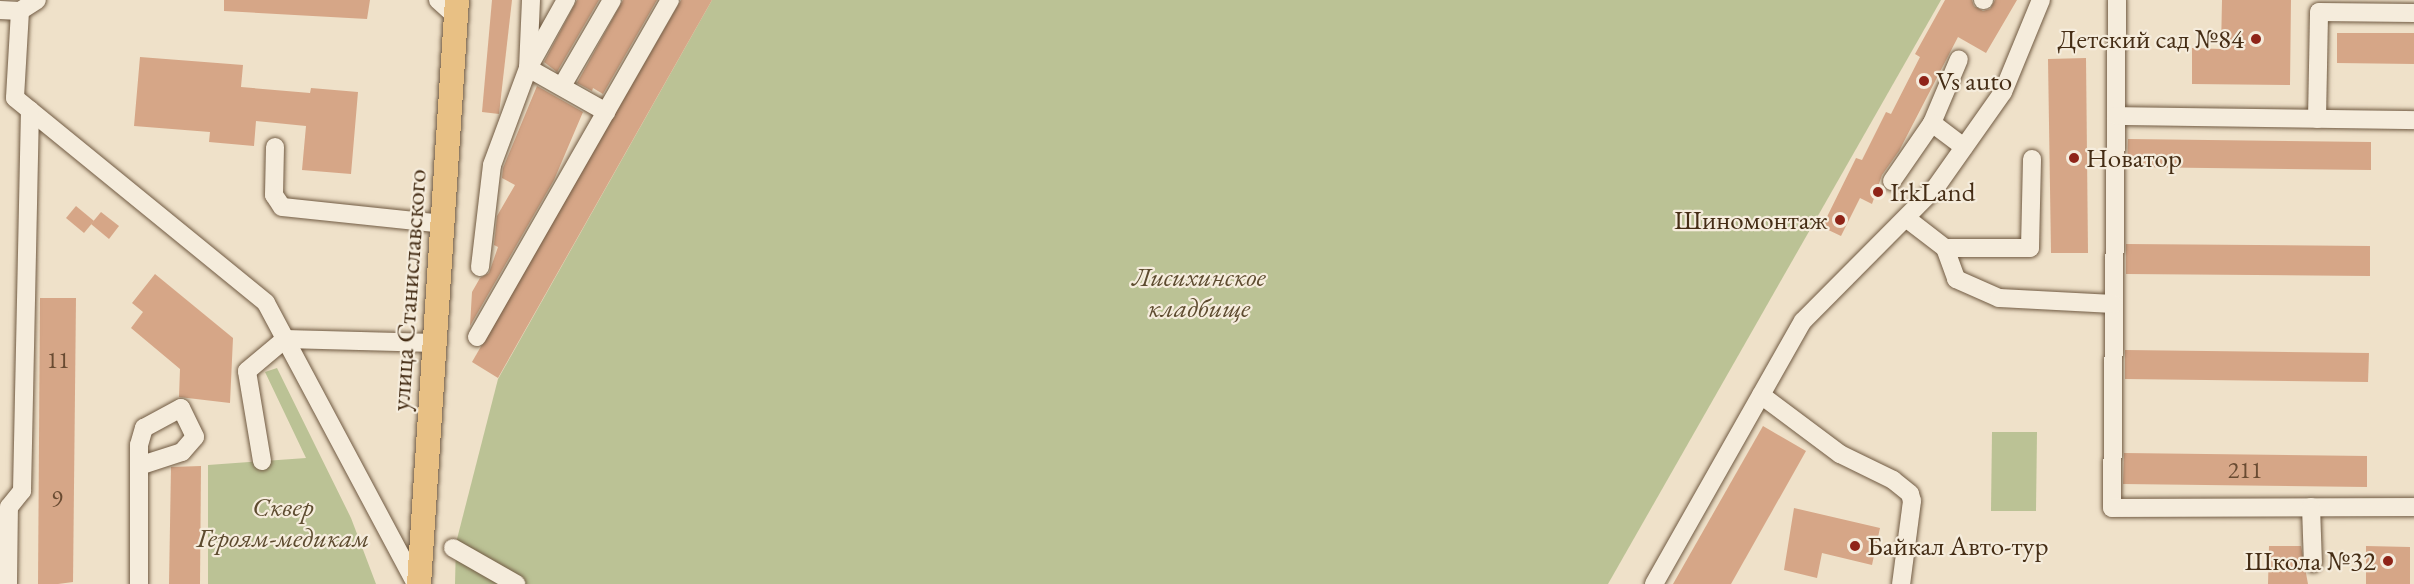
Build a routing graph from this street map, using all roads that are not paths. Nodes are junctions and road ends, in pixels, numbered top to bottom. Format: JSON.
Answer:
{"nodes":[{"id":1,"x":37,"y":0,"type":"edge"},
{"id":2,"x":531,"y":0,"type":"edge"},
{"id":3,"x":566,"y":0,"type":"edge"},
{"id":4,"x":612,"y":0,"type":"edge"},
{"id":5,"x":670,"y":0,"type":"edge"},
{"id":6,"x":2041,"y":0,"type":"edge"},
{"id":7,"x":2117,"y":0,"type":"edge"},
{"id":8,"x":451,"y":5,"type":"edge"},
{"id":9,"x":0,"y":10,"type":"edge"},
{"id":10,"x":20,"y":11,"type":"junction"},
{"id":11,"x":2414,"y":13,"type":"edge"},
{"id":12,"x":9,"y":52,"type":"edge"},
{"id":13,"x":1959,"y":59,"type":"dead end"},
{"id":14,"x":528,"y":68,"type":"junction"},
{"id":15,"x":562,"y":86,"type":"junction"},
{"id":16,"x":8,"y":96,"type":"edge"},
{"id":17,"x":30,"y":110,"type":"junction"},
{"id":18,"x":606,"y":112,"type":"junction"},
{"id":19,"x":2116,"y":116,"type":"junction"},
{"id":20,"x":2317,"y":119,"type":"junction"},
{"id":21,"x":2414,"y":120,"type":"edge"},
{"id":22,"x":1932,"y":123,"type":"junction"},
{"id":23,"x":275,"y":147,"type":"dead end"},
{"id":24,"x":1964,"y":147,"type":"junction"},
{"id":25,"x":2032,"y":159,"type":"dead end"},
{"id":26,"x":1892,"y":181,"type":"dead end"},
{"id":27,"x":1906,"y":218,"type":"junction"},
{"id":28,"x":443,"y":224,"type":"junction"},
{"id":29,"x":1945,"y":248,"type":"junction"},
{"id":30,"x":480,"y":267,"type":"dead end"},
{"id":31,"x":2114,"y":304,"type":"junction"},
{"id":32,"x":477,"y":337,"type":"dead end"},
{"id":33,"x":285,"y":339,"type":"junction"},
{"id":34,"x":435,"y":343,"type":"junction"},
{"id":35,"x":1761,"y":395,"type":"junction"},
{"id":36,"x":262,"y":461,"type":"dead end"},
{"id":37,"x":139,"y":466,"type":"dead end"},
{"id":38,"x":2312,"y":507,"type":"junction"},
{"id":39,"x":2414,"y":507,"type":"edge"},
{"id":40,"x":453,"y":548,"type":"dead end"},
{"id":41,"x":2313,"y":563,"type":"dead end"},
{"id":42,"x":8,"y":584,"type":"edge"},
{"id":43,"x":139,"y":584,"type":"edge"},
{"id":44,"x":417,"y":584,"type":"edge"},
{"id":45,"x":516,"y":584,"type":"edge"},
{"id":46,"x":1654,"y":584,"type":"edge"},
{"id":47,"x":1901,"y":584,"type":"edge"}],
"edges":[{"from":1,"to":10,"type":"street"},
{"from":2,"to":14,"type":"street"},
{"from":3,"to":14,"type":"street"},
{"from":4,"to":15,"type":"street"},
{"from":5,"to":18,"type":"street"},
{"from":6,"to":24,"type":"street"},
{"from":7,"to":19,"type":"street"},
{"from":8,"to":28,"type":"main road","name":"улица Станиславского"},
{"from":9,"to":10,"type":"street"},
{"from":10,"to":12,"type":"street"},
{"from":11,"to":20,"type":"street"},
{"from":12,"to":16,"type":"street"},
{"from":13,"to":22,"type":"street"},
{"from":14,"to":15,"type":"street"},
{"from":14,"to":30,"type":"street"},
{"from":15,"to":18,"type":"street"},
{"from":16,"to":17,"type":"street"},
{"from":17,"to":33,"type":"street"},
{"from":17,"to":42,"type":"street"},
{"from":18,"to":32,"type":"street"},
{"from":19,"to":20,"type":"street"},
{"from":19,"to":31,"type":"street"},
{"from":20,"to":21,"type":"street"},
{"from":22,"to":24,"type":"street"},
{"from":22,"to":26,"type":"street"},
{"from":23,"to":28,"type":"street"},
{"from":24,"to":27,"type":"street"},
{"from":25,"to":29,"type":"street"},
{"from":27,"to":29,"type":"street"},
{"from":27,"to":35,"type":"street"},
{"from":28,"to":34,"type":"main road","name":"улица Станиславского"},
{"from":29,"to":31,"type":"street"},
{"from":31,"to":38,"type":"street"},
{"from":33,"to":34,"type":"street"},
{"from":33,"to":36,"type":"street"},
{"from":33,"to":44,"type":"street"},
{"from":34,"to":44,"type":"main road","name":"улица Станиславского"},
{"from":35,"to":46,"type":"street"},
{"from":35,"to":47,"type":"street"},
{"from":37,"to":43,"type":"street"},
{"from":38,"to":39,"type":"street"},
{"from":38,"to":41,"type":"street"},
{"from":40,"to":45,"type":"street"}]}
